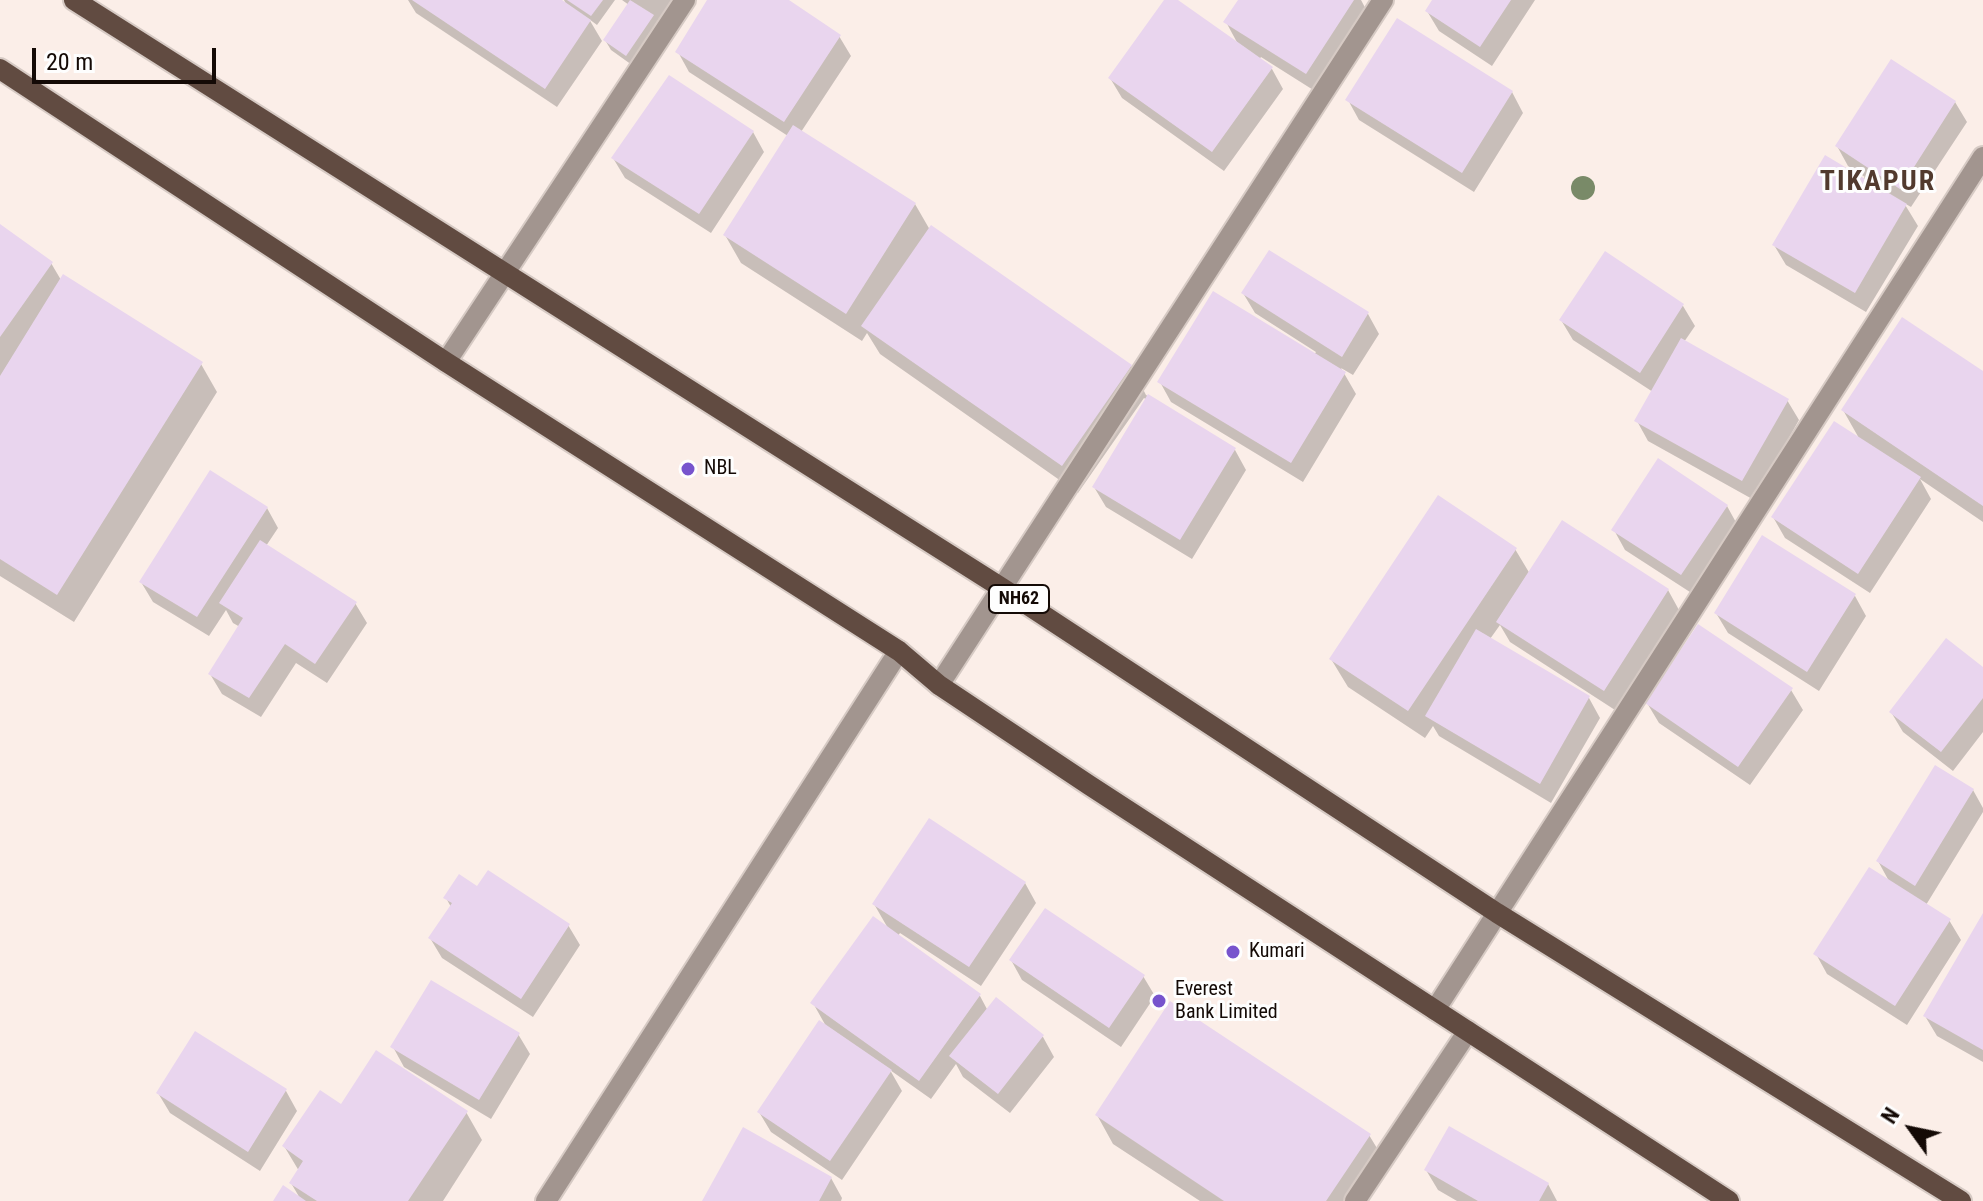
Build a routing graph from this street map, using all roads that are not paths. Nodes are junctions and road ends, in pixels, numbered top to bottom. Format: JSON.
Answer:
{"nodes":[{"id":1,"x":74,"y":0,"type":"edge"},
{"id":2,"x":685,"y":0,"type":"edge"},
{"id":3,"x":1383,"y":0,"type":"edge"},
{"id":4,"x":0,"y":69,"type":"edge"},
{"id":5,"x":1983,"y":157,"type":"edge"},
{"id":6,"x":505,"y":272,"type":"junction"},
{"id":7,"x":446,"y":362,"type":"junction"},
{"id":8,"x":1002,"y":588,"type":"junction"},
{"id":9,"x":899,"y":651,"type":"junction"},
{"id":10,"x":939,"y":685,"type":"junction"},
{"id":11,"x":1497,"y":913,"type":"junction"},
{"id":12,"x":1435,"y":1010,"type":"junction"},
{"id":13,"x":1468,"y":1031,"type":"junction"},
{"id":14,"x":546,"y":1201,"type":"edge"},
{"id":15,"x":1355,"y":1201,"type":"edge"},
{"id":16,"x":1729,"y":1201,"type":"edge"},
{"id":17,"x":1961,"y":1201,"type":"edge"}],
"edges":[{"from":1,"to":6,"type":"main road","number":"NH62"},
{"from":2,"to":6,"type":"street"},
{"from":3,"to":8,"type":"street"},
{"from":4,"to":7,"type":"main road"},
{"from":5,"to":11,"type":"street"},
{"from":6,"to":7,"type":"street"},
{"from":6,"to":8,"type":"main road","number":"NH62"},
{"from":7,"to":9,"type":"main road"},
{"from":8,"to":10,"type":"street"},
{"from":8,"to":11,"type":"main road","number":"NH62"},
{"from":9,"to":10,"type":"main road"},
{"from":9,"to":14,"type":"street"},
{"from":10,"to":12,"type":"main road"},
{"from":11,"to":12,"type":"street"},
{"from":11,"to":17,"type":"main road","number":"NH62"},
{"from":12,"to":13,"type":"main road"},
{"from":13,"to":15,"type":"street"},
{"from":13,"to":16,"type":"main road"}]}
